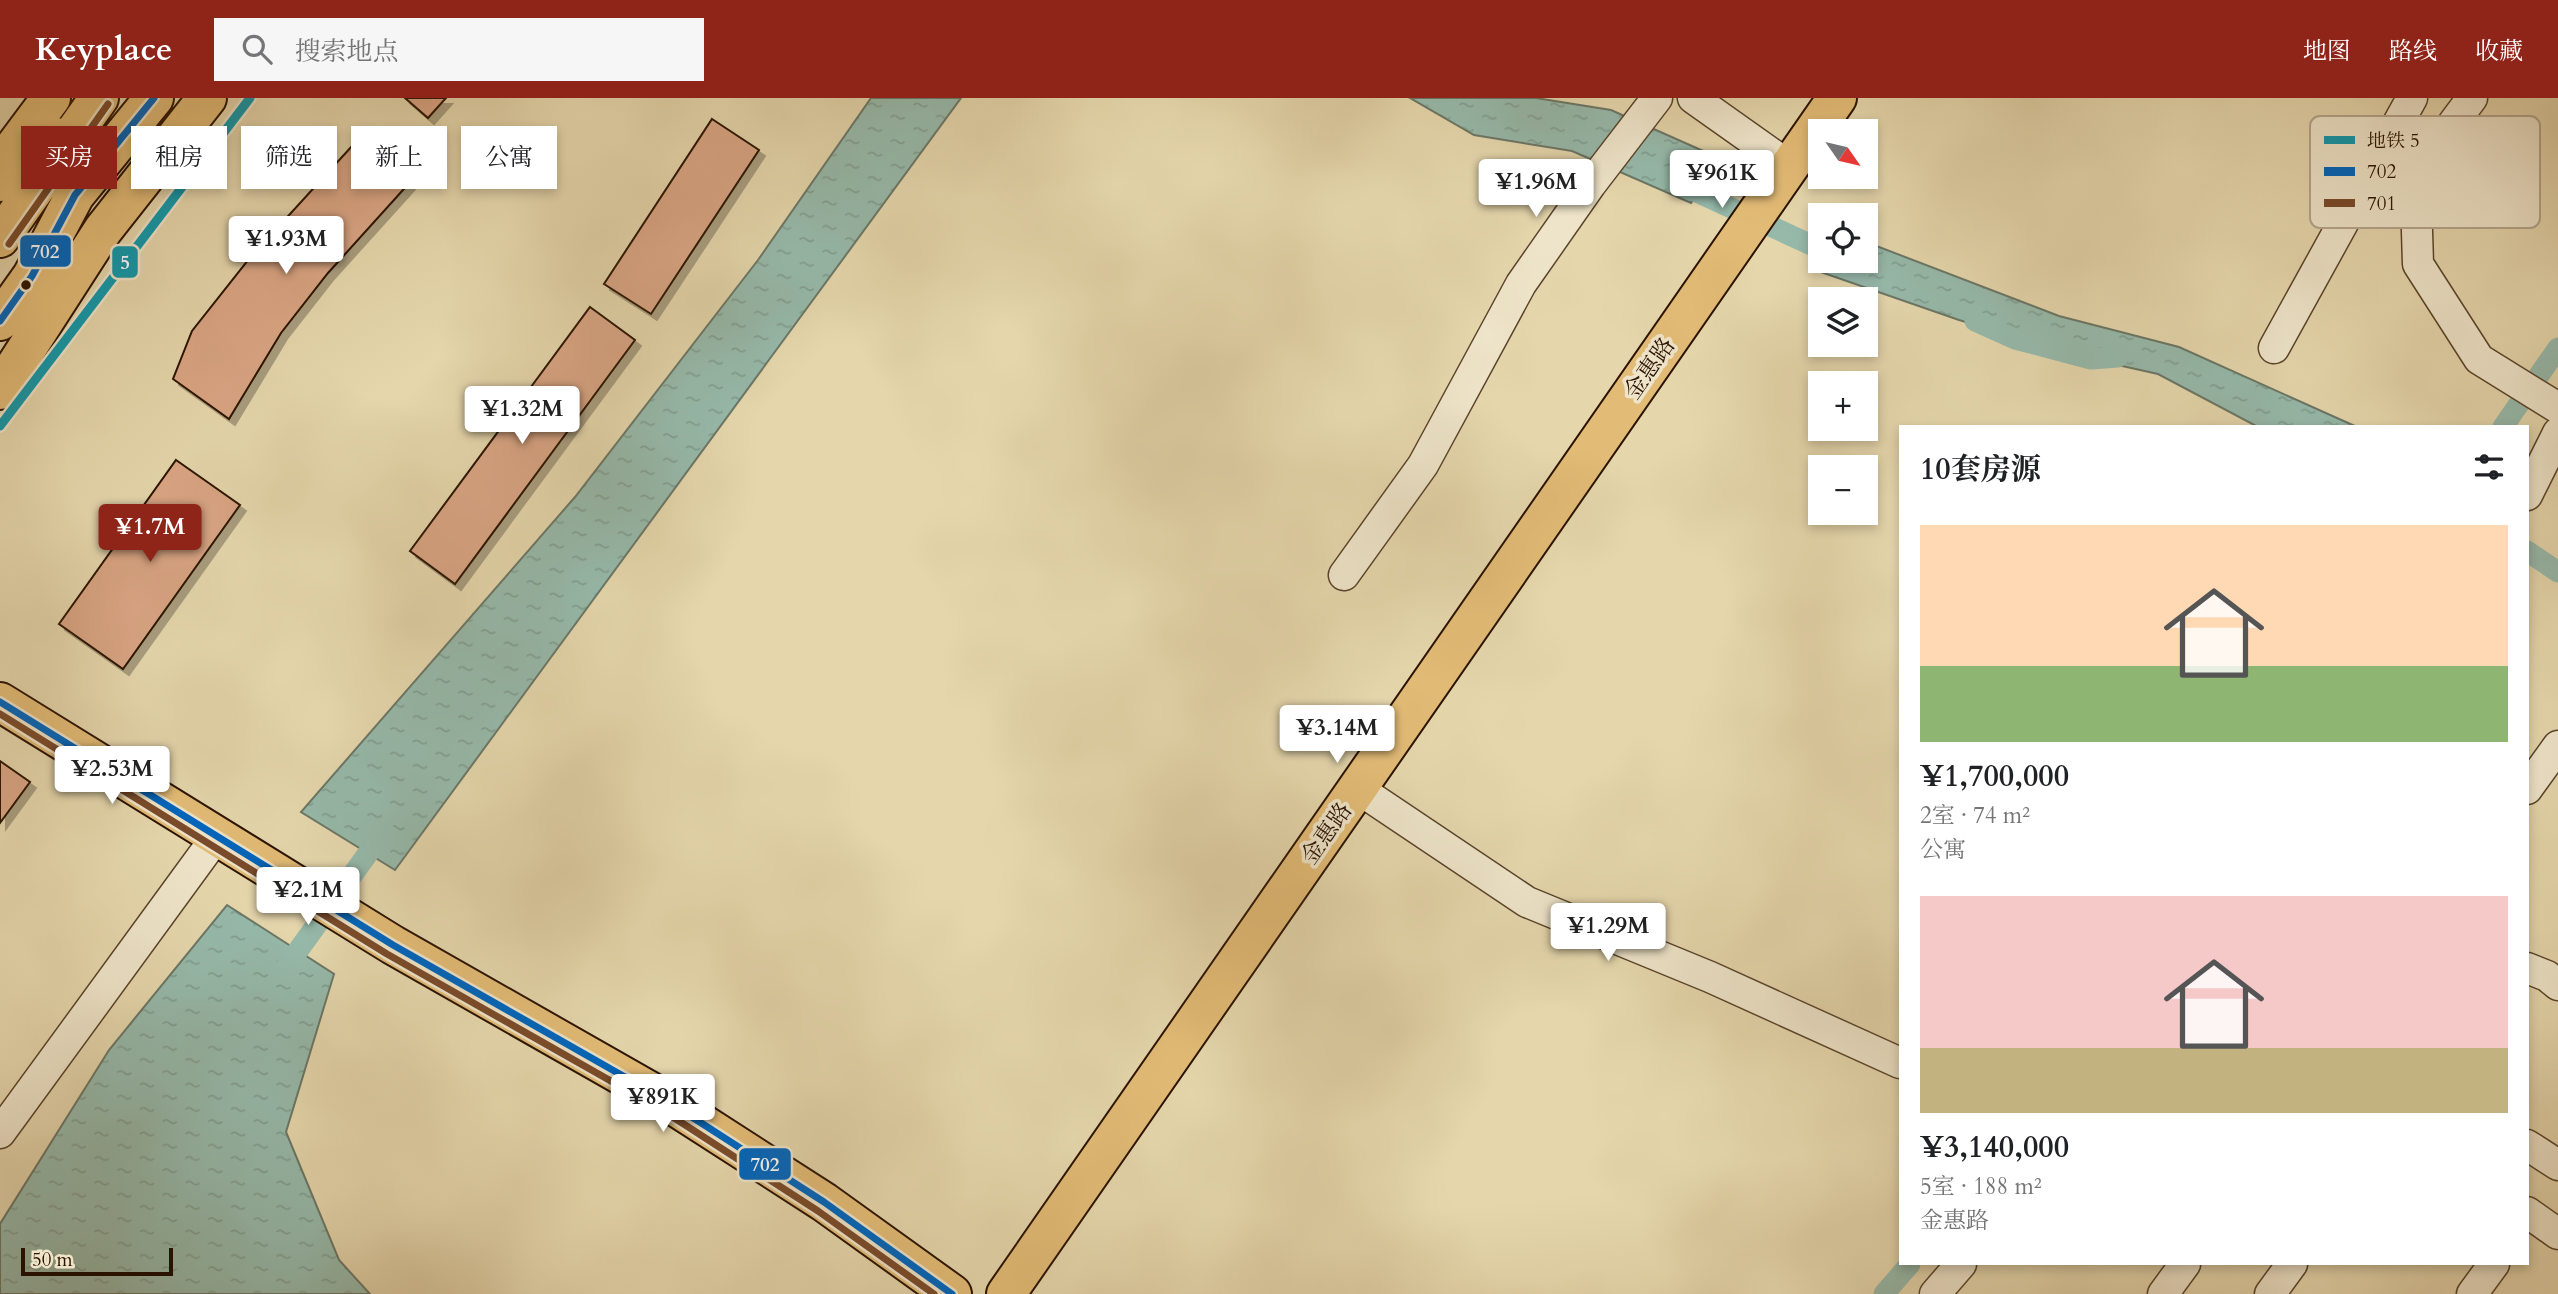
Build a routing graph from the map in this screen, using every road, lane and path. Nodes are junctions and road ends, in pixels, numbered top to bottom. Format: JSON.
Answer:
{"nodes":[{"id":1,"x":51,"y":98,"type":"edge"},
{"id":2,"x":154,"y":98,"type":"edge"},
{"id":3,"x":207,"y":98,"type":"edge"},
{"id":4,"x":1693,"y":98,"type":"edge"},
{"id":5,"x":1837,"y":98,"type":"edge"},
{"id":6,"x":2412,"y":98,"type":"edge"},
{"id":7,"x":2472,"y":98,"type":"edge"},
{"id":8,"x":94,"y":105,"type":"edge"},
{"id":9,"x":1651,"y":106,"type":"edge"},
{"id":10,"x":2402,"y":116,"type":"edge"},
{"id":11,"x":2459,"y":116,"type":"edge"},
{"id":12,"x":0,"y":166,"type":"edge"},
{"id":13,"x":1783,"y":175,"type":"junction"},
{"id":14,"x":0,"y":182,"type":"edge"},
{"id":15,"x":2340,"y":228,"type":"edge"},
{"id":16,"x":2417,"y":228,"type":"edge"},
{"id":17,"x":0,"y":238,"type":"edge"},
{"id":18,"x":0,"y":321,"type":"edge"},
{"id":19,"x":2274,"y":348,"type":"dead end"},
{"id":20,"x":0,"y":390,"type":"edge"},
{"id":21,"x":2549,"y":403,"type":"edge"},
{"id":22,"x":2558,"y":433,"type":"edge"},
{"id":23,"x":2529,"y":492,"type":"edge"},
{"id":24,"x":1345,"y":575,"type":"dead end"},
{"id":25,"x":0,"y":702,"type":"edge"},
{"id":26,"x":2558,"y":746,"type":"edge"},
{"id":27,"x":2529,"y":786,"type":"edge"},
{"id":28,"x":1357,"y":788,"type":"junction"},
{"id":29,"x":217,"y":836,"type":"junction"},
{"id":30,"x":2529,"y":969,"type":"edge"},
{"id":31,"x":2558,"y":985,"type":"edge"},
{"id":32,"x":1899,"y":1063,"type":"edge"},
{"id":33,"x":0,"y":1133,"type":"edge"},
{"id":34,"x":2529,"y":1146,"type":"edge"},
{"id":35,"x":2558,"y":1165,"type":"edge"},
{"id":36,"x":2529,"y":1216,"type":"edge"},
{"id":37,"x":2558,"y":1234,"type":"edge"},
{"id":38,"x":1960,"y":1265,"type":"edge"},
{"id":39,"x":2184,"y":1265,"type":"edge"},
{"id":40,"x":2291,"y":1265,"type":"edge"},
{"id":41,"x":2493,"y":1265,"type":"edge"},
{"id":42,"x":2272,"y":1293,"type":"edge"},
{"id":43,"x":952,"y":1294,"type":"edge"},
{"id":44,"x":1006,"y":1294,"type":"edge"},
{"id":45,"x":1935,"y":1294,"type":"edge"},
{"id":46,"x":2163,"y":1294,"type":"edge"},
{"id":47,"x":2472,"y":1294,"type":"edge"}],
"edges":[{"from":1,"to":12,"type":"main road"},
{"from":2,"to":18,"type":"main road"},
{"from":3,"to":20,"type":"main road"},
{"from":4,"to":13,"type":"street"},
{"from":5,"to":13,"type":"main road"},
{"from":6,"to":10,"type":"street"},
{"from":7,"to":11,"type":"street"},
{"from":8,"to":14,"type":"main road"},
{"from":8,"to":17,"type":"main road"},
{"from":9,"to":24,"type":"street"},
{"from":13,"to":28,"type":"main road","name":"金惠路"},
{"from":15,"to":19,"type":"street"},
{"from":16,"to":21,"type":"street"},
{"from":22,"to":23,"type":"street"},
{"from":25,"to":29,"type":"main road"},
{"from":26,"to":27,"type":"street"},
{"from":28,"to":32,"type":"street"},
{"from":28,"to":44,"type":"main road","name":"金惠路"},
{"from":29,"to":33,"type":"street"},
{"from":29,"to":43,"type":"main road"},
{"from":30,"to":31,"type":"street"},
{"from":34,"to":35,"type":"street"},
{"from":36,"to":37,"type":"street"},
{"from":38,"to":45,"type":"street"},
{"from":39,"to":46,"type":"street"},
{"from":40,"to":42,"type":"street"},
{"from":41,"to":47,"type":"street"}]}
